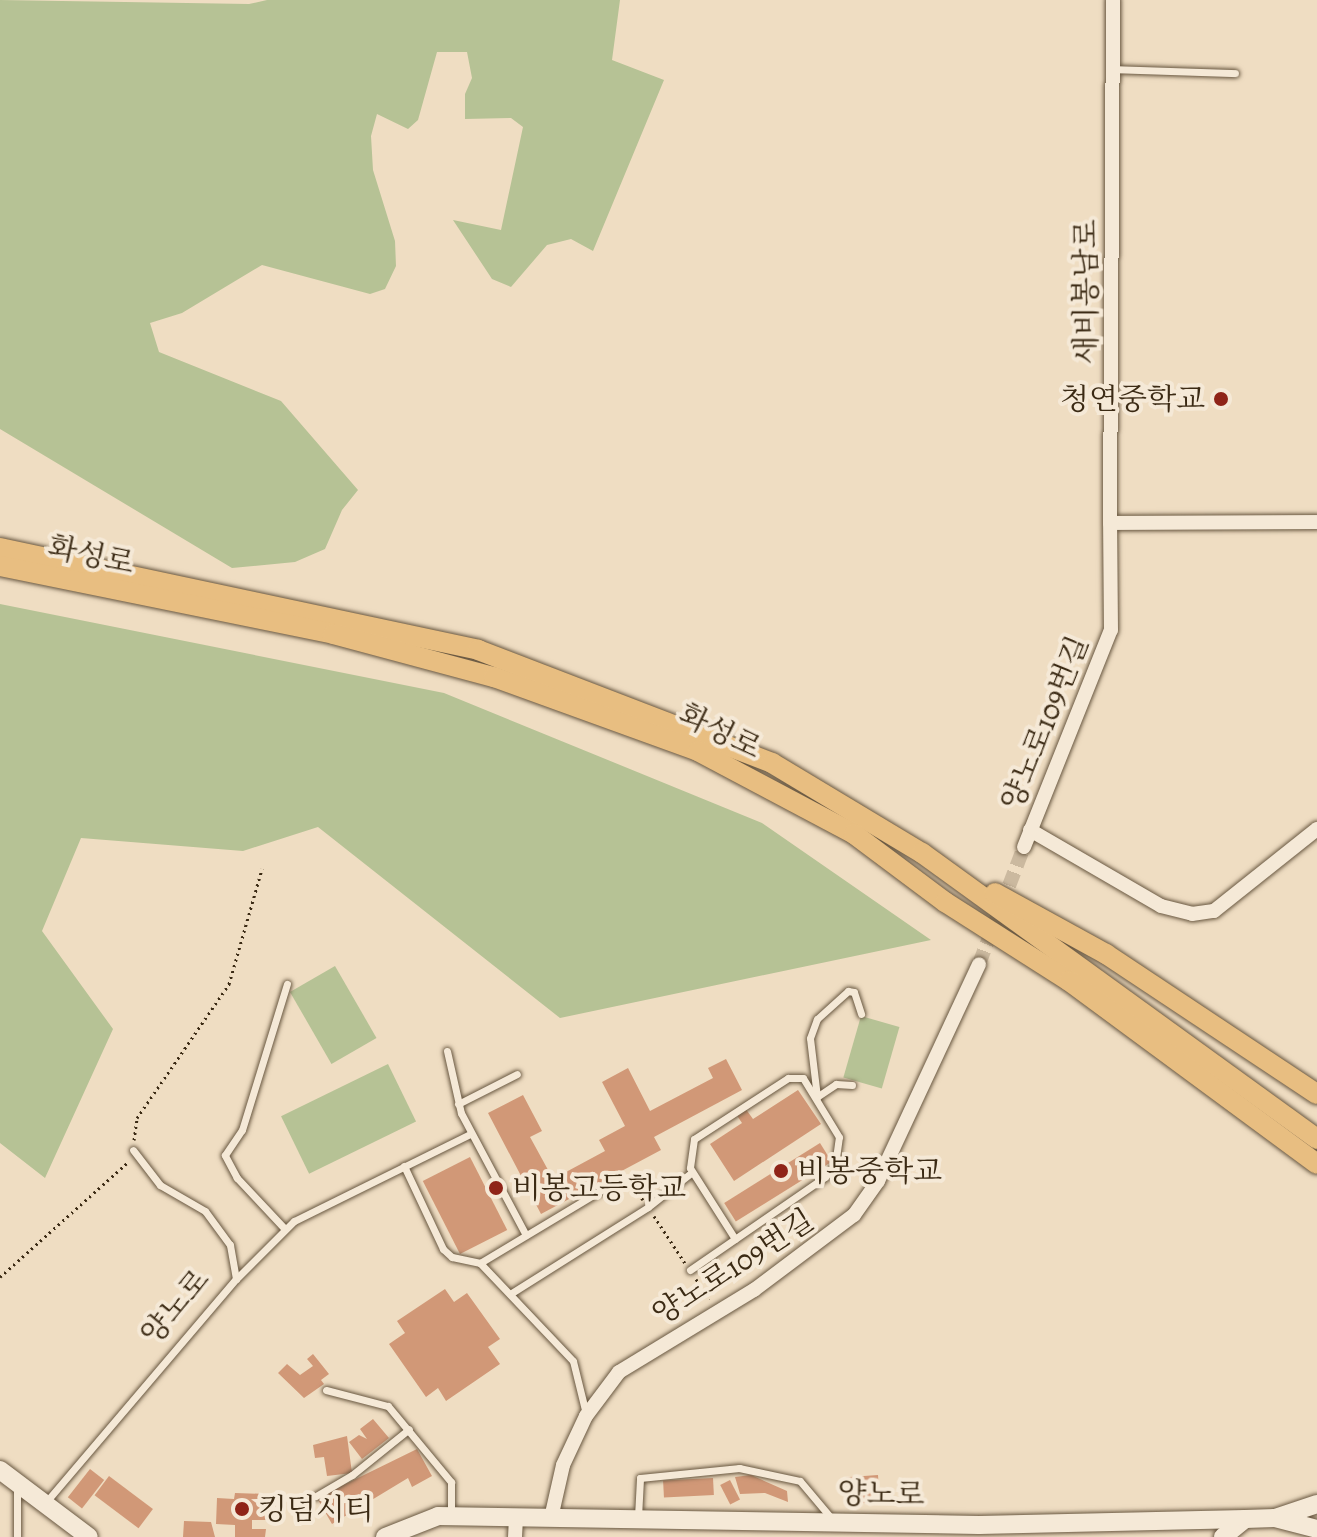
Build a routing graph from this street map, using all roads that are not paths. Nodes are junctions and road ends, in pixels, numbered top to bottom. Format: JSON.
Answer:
{"nodes":[{"id":1,"x":1113,"y":0,"type":"edge"},
{"id":2,"x":1113,"y":69,"type":"junction"},
{"id":3,"x":1235,"y":73,"type":"dead end"},
{"id":4,"x":1317,"y":522,"type":"edge"},
{"id":5,"x":1110,"y":523,"type":"junction"},
{"id":6,"x":0,"y":548,"type":"edge"},
{"id":7,"x":0,"y":566,"type":"edge"},
{"id":8,"x":1317,"y":829,"type":"edge"},
{"id":9,"x":1030,"y":830,"type":"junction"},
{"id":10,"x":1024,"y":847,"type":"tunnel mouth"},
{"id":11,"x":922,"y":853,"type":"junction"},
{"id":12,"x":979,"y":964,"type":"tunnel mouth"},
{"id":13,"x":287,"y":984,"type":"dead end"},
{"id":14,"x":861,"y":1014,"type":"dead end"},
{"id":15,"x":447,"y":1051,"type":"dead end"},
{"id":16,"x":517,"y":1074,"type":"dead end"},
{"id":17,"x":852,"y":1085,"type":"dead end"},
{"id":18,"x":1317,"y":1094,"type":"edge"},
{"id":19,"x":817,"y":1097,"type":"junction"},
{"id":20,"x":458,"y":1104,"type":"junction"},
{"id":21,"x":470,"y":1134,"type":"junction"},
{"id":22,"x":1317,"y":1139,"type":"edge"},
{"id":23,"x":133,"y":1150,"type":"road end"},
{"id":24,"x":1317,"y":1164,"type":"edge"},
{"id":25,"x":404,"y":1166,"type":"junction"},
{"id":26,"x":692,"y":1172,"type":"junction"},
{"id":27,"x":610,"y":1185,"type":"dead end"},
{"id":28,"x":284,"y":1228,"type":"junction"},
{"id":29,"x":526,"y":1235,"type":"junction"},
{"id":30,"x":735,"y":1239,"type":"junction"},
{"id":31,"x":480,"y":1263,"type":"junction"},
{"id":32,"x":690,"y":1270,"type":"road end"},
{"id":33,"x":236,"y":1279,"type":"junction"},
{"id":34,"x":510,"y":1294,"type":"junction"},
{"id":35,"x":326,"y":1390,"type":"dead end"},
{"id":36,"x":586,"y":1416,"type":"junction"},
{"id":37,"x":409,"y":1429,"type":"junction"},
{"id":38,"x":0,"y":1470,"type":"edge"},
{"id":39,"x":17,"y":1482,"type":"junction"},
{"id":40,"x":316,"y":1496,"type":"dead end"},
{"id":41,"x":1313,"y":1503,"type":"edge"},
{"id":42,"x":45,"y":1504,"type":"junction"},
{"id":43,"x":451,"y":1516,"type":"junction"},
{"id":44,"x":516,"y":1517,"type":"junction"},
{"id":45,"x":551,"y":1518,"type":"junction"},
{"id":46,"x":1275,"y":1518,"type":"junction"},
{"id":47,"x":1245,"y":1519,"type":"junction"},
{"id":48,"x":638,"y":1520,"type":"junction"},
{"id":49,"x":834,"y":1521,"type":"junction"},
{"id":50,"x":1317,"y":1529,"type":"edge"},
{"id":51,"x":17,"y":1537,"type":"edge"},
{"id":52,"x":89,"y":1537,"type":"edge"},
{"id":53,"x":385,"y":1537,"type":"edge"},
{"id":54,"x":515,"y":1537,"type":"edge"},
{"id":55,"x":1223,"y":1537,"type":"edge"}],
"edges":[{"from":1,"to":2,"type":"street","name":"새비봉남로"},
{"from":2,"to":3,"type":"lane"},
{"from":2,"to":5,"type":"street","name":"새비봉남로"},
{"from":4,"to":5,"type":"street"},
{"from":5,"to":9,"type":"street","name":"양노로109번길"},
{"from":6,"to":11,"type":"main road","name":"화성로"},
{"from":7,"to":24,"type":"main road","name":"화성로"},
{"from":8,"to":9,"type":"street"},
{"from":9,"to":10,"type":"street","name":"양노로109번길"},
{"from":11,"to":18,"type":"main road"},
{"from":11,"to":22,"type":"main road","name":"화성로"},
{"from":12,"to":36,"type":"street","name":"양노로109번길"},
{"from":13,"to":28,"type":"lane"},
{"from":14,"to":19,"type":"lane"},
{"from":15,"to":20,"type":"lane"},
{"from":16,"to":20,"type":"lane"},
{"from":17,"to":19,"type":"lane"},
{"from":19,"to":26,"type":"lane"},
{"from":19,"to":30,"type":"lane"},
{"from":20,"to":21,"type":"lane"},
{"from":21,"to":25,"type":"lane"},
{"from":21,"to":29,"type":"lane"},
{"from":23,"to":33,"type":"lane","name":"양노로"},
{"from":25,"to":28,"type":"lane"},
{"from":25,"to":31,"type":"lane"},
{"from":26,"to":30,"type":"lane"},
{"from":26,"to":34,"type":"lane"},
{"from":27,"to":29,"type":"lane"},
{"from":28,"to":33,"type":"lane"},
{"from":29,"to":31,"type":"lane"},
{"from":30,"to":32,"type":"lane"},
{"from":31,"to":34,"type":"lane"},
{"from":33,"to":42,"type":"lane","name":"양노로"},
{"from":34,"to":36,"type":"lane"},
{"from":35,"to":37,"type":"lane"},
{"from":36,"to":45,"type":"street","name":"양노로109번길"},
{"from":37,"to":40,"type":"lane"},
{"from":37,"to":43,"type":"lane"},
{"from":38,"to":39,"type":"street"},
{"from":39,"to":42,"type":"street"},
{"from":39,"to":51,"type":"lane"},
{"from":41,"to":46,"type":"street"},
{"from":42,"to":52,"type":"street"},
{"from":43,"to":44,"type":"street","name":"양노로"},
{"from":43,"to":53,"type":"street","name":"양노로"},
{"from":44,"to":45,"type":"street","name":"양노로"},
{"from":44,"to":54,"type":"street"},
{"from":45,"to":48,"type":"street","name":"양노로"},
{"from":46,"to":47,"type":"street","name":"양노로"},
{"from":46,"to":50,"type":"street"},
{"from":47,"to":49,"type":"street","name":"양노로"},
{"from":47,"to":55,"type":"street"},
{"from":48,"to":49,"type":"street","name":"양노로"},
{"from":48,"to":49,"type":"lane"}]}
